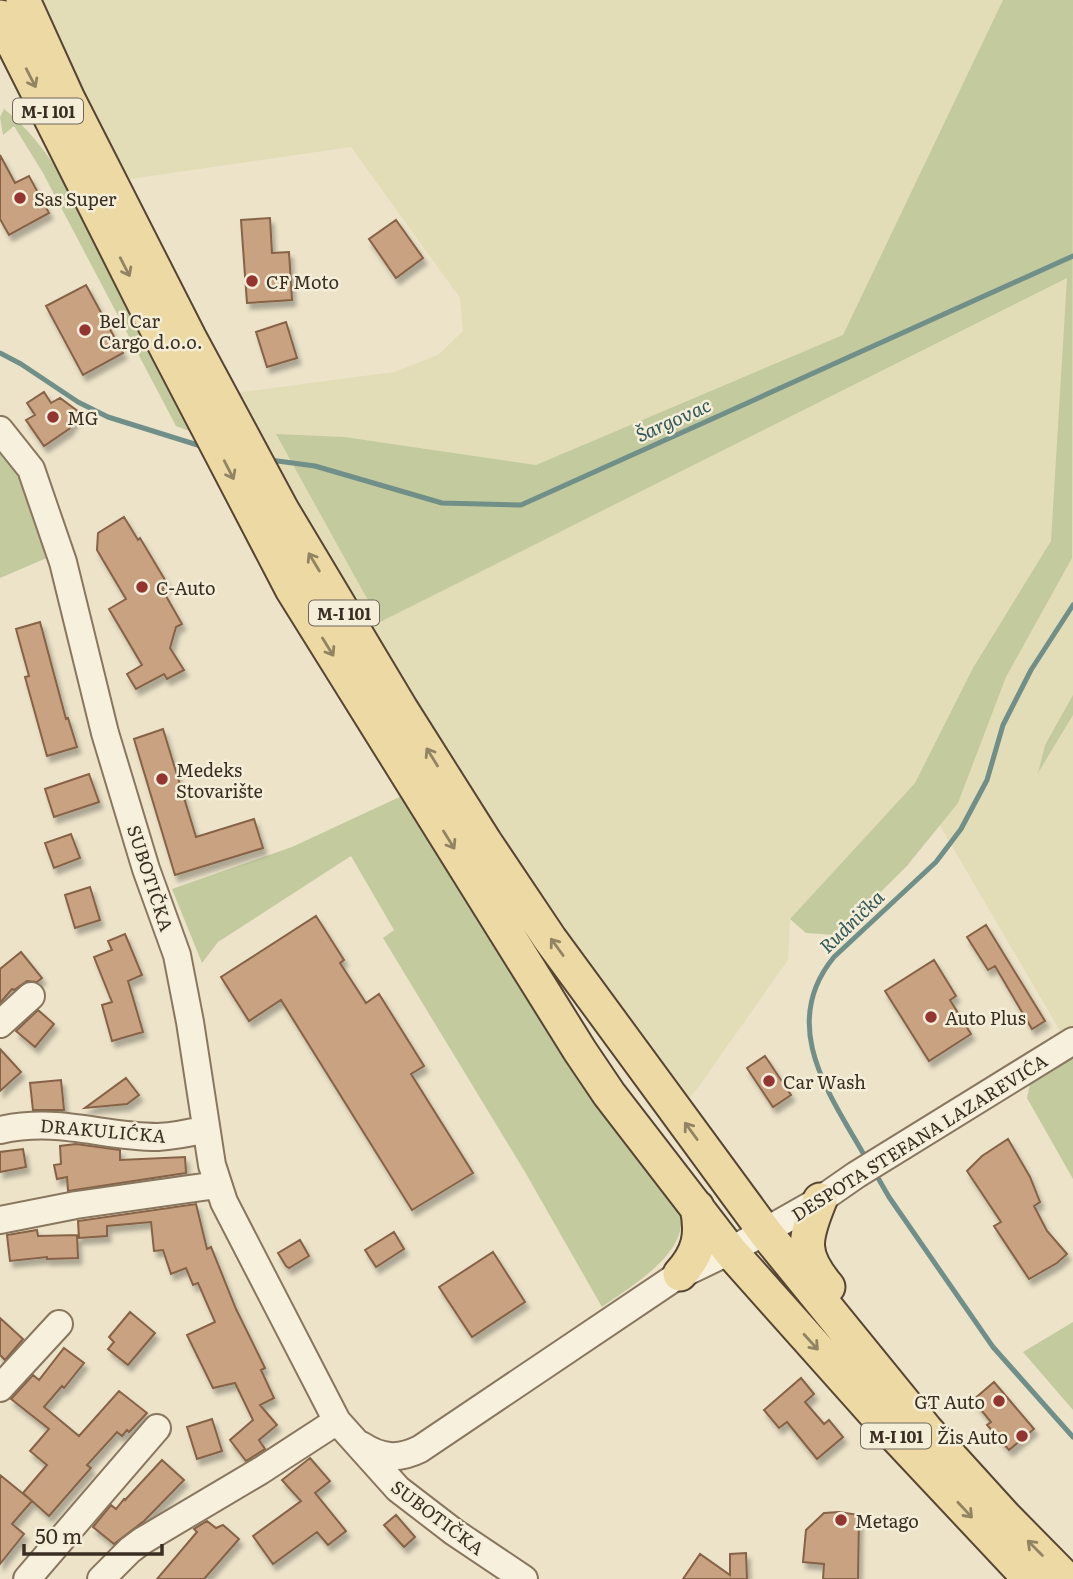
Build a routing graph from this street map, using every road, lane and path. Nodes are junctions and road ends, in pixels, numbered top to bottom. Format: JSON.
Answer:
{"nodes":[{"id":1,"x":23,"y":0,"type":"edge"},
{"id":2,"x":0,"y":17,"type":"edge"},
{"id":3,"x":0,"y":430,"type":"edge"},
{"id":4,"x":31,"y":996,"type":"dead end"},
{"id":5,"x":0,"y":1024,"type":"edge"},
{"id":6,"x":1073,"y":1041,"type":"edge"},
{"id":7,"x":1,"y":1128,"type":"edge"},
{"id":8,"x":206,"y":1129,"type":"junction"},
{"id":9,"x":217,"y":1185,"type":"junction"},
{"id":10,"x":730,"y":1186,"type":"junction"},
{"id":11,"x":697,"y":1207,"type":"junction"},
{"id":12,"x":809,"y":1207,"type":"junction"},
{"id":13,"x":0,"y":1220,"type":"edge"},
{"id":14,"x":765,"y":1232,"type":"junction"},
{"id":15,"x":730,"y":1251,"type":"junction"},
{"id":16,"x":680,"y":1274,"type":"junction"},
{"id":17,"x":765,"y":1292,"type":"junction"},
{"id":18,"x":59,"y":1324,"type":"dead end"},
{"id":19,"x":0,"y":1388,"type":"edge"},
{"id":20,"x":335,"y":1418,"type":"junction"},
{"id":21,"x":157,"y":1428,"type":"dead end"},
{"id":22,"x":926,"y":1430,"type":"junction"},
{"id":23,"x":356,"y":1443,"type":"junction"},
{"id":24,"x":408,"y":1455,"type":"junction"},
{"id":25,"x":422,"y":1508,"type":"junction"},
{"id":26,"x":27,"y":1579,"type":"edge"},
{"id":27,"x":101,"y":1579,"type":"edge"},
{"id":28,"x":523,"y":1579,"type":"edge"},
{"id":29,"x":1030,"y":1579,"type":"edge"},
{"id":30,"x":1066,"y":1579,"type":"edge"}],
"edges":[{"from":10,"to":1,"type":"main road","number":"M-I 101","one_way":true},
{"from":2,"to":11,"type":"main road","number":"M-I 101","one_way":true},
{"from":3,"to":8,"type":"street","name":"SUBOTIČKA"},
{"from":4,"to":5,"type":"street"},
{"from":6,"to":12,"type":"street","name":"DESPOTA STEFANA LAZAREVIĆA"},
{"from":7,"to":8,"type":"street","name":"DRAKULIĆKA"},
{"from":8,"to":9,"type":"street","name":"SUBOTIČKA"},
{"from":9,"to":13,"type":"street"},
{"from":9,"to":20,"type":"street","name":"SUBOTIČKA"},
{"from":10,"to":12,"type":"street"},
{"from":10,"to":14,"type":"main road","number":"M-I 101"},
{"from":11,"to":15,"type":"main road","number":"M-I 101"},
{"from":11,"to":16,"type":"main road"},
{"from":12,"to":14,"type":"street","name":"DESPOTA STEFANA LAZAREVIĆA"},
{"from":12,"to":22,"type":"main road"},
{"from":14,"to":15,"type":"street","name":"DESPOTA STEFANA LAZAREVIĆA"},
{"from":14,"to":22,"type":"main road","number":"M-I 101"},
{"from":15,"to":16,"type":"street","name":"DESPOTA STEFANA LAZAREVIĆA"},
{"from":15,"to":17,"type":"main road","number":"M-I 101"},
{"from":16,"to":17,"type":"street"},
{"from":16,"to":24,"type":"street","name":"DESPOTA STEFANA LAZAREVIĆA"},
{"from":17,"to":29,"type":"main road","number":"M-I 101","one_way":true},
{"from":18,"to":19,"type":"street"},
{"from":20,"to":23,"type":"street","name":"SUBOTIČKA"},
{"from":20,"to":27,"type":"street"},
{"from":21,"to":26,"type":"street"},
{"from":30,"to":22,"type":"main road","number":"M-I 101","one_way":true},
{"from":23,"to":24,"type":"street"},
{"from":23,"to":25,"type":"street","name":"SUBOTIČKA"},
{"from":24,"to":25,"type":"street"},
{"from":25,"to":28,"type":"street","name":"SUBOTIČKA"}]}
